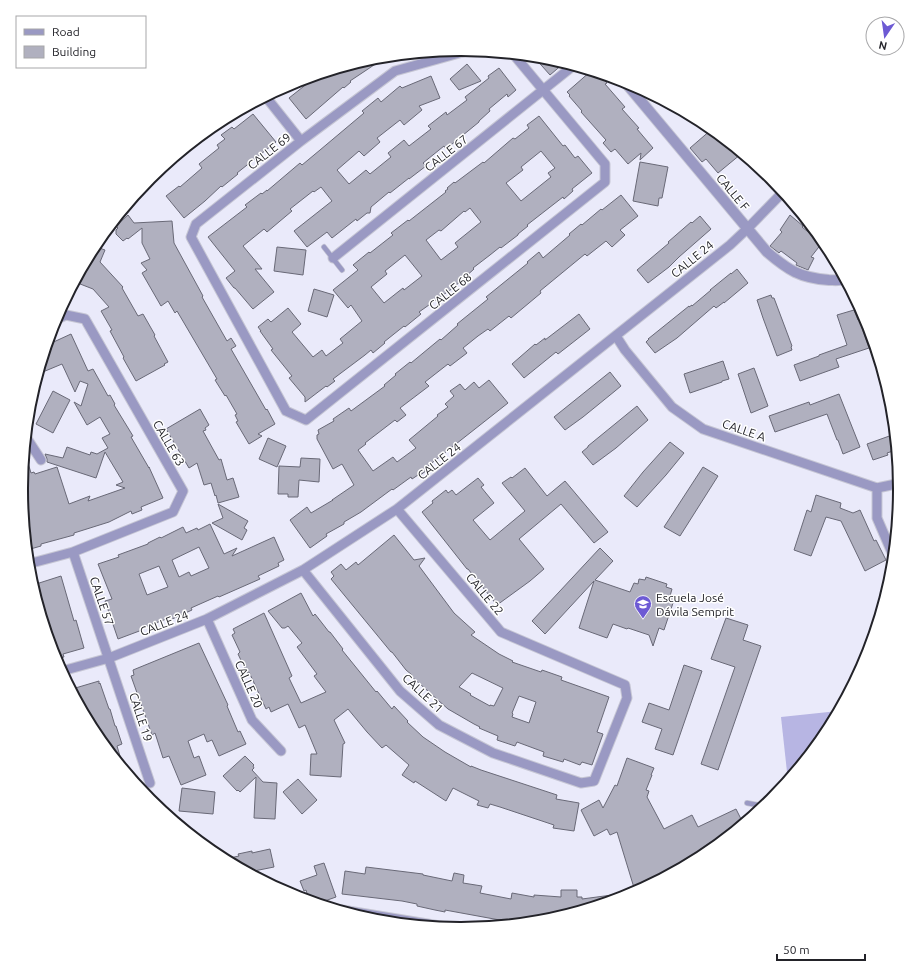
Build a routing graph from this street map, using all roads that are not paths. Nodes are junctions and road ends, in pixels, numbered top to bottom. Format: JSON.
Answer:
{"nodes":[{"id":1,"x":447,"y":56,"type":"edge"},
{"id":2,"x":519,"y":60,"type":"edge"},
{"id":3,"x":568,"y":70,"type":"edge"},
{"id":4,"x":544,"y":90,"type":"junction"},
{"id":5,"x":634,"y":93,"type":"edge"},
{"id":6,"x":269,"y":101,"type":"edge"},
{"id":7,"x":301,"y":140,"type":"junction"},
{"id":8,"x":779,"y":196,"type":"edge"},
{"id":9,"x":747,"y":229,"type":"junction"},
{"id":10,"x":324,"y":247,"type":"dead end"},
{"id":11,"x":333,"y":258,"type":"junction"},
{"id":12,"x":342,"y":270,"type":"dead end"},
{"id":13,"x":839,"y":280,"type":"edge"},
{"id":14,"x":64,"y":317,"type":"edge"},
{"id":15,"x":244,"y":333,"type":"joint"},
{"id":16,"x":616,"y":336,"type":"junction"},
{"id":17,"x":30,"y":450,"type":"edge"},
{"id":18,"x":41,"y":460,"type":"dead end"},
{"id":19,"x":893,"y":485,"type":"edge"},
{"id":20,"x":877,"y":488,"type":"junction"},
{"id":21,"x":397,"y":509,"type":"junction"},
{"id":22,"x":889,"y":546,"type":"edge"},
{"id":23,"x":73,"y":552,"type":"junction"},
{"id":24,"x":34,"y":562,"type":"edge"},
{"id":25,"x":303,"y":570,"type":"junction"},
{"id":26,"x":207,"y":619,"type":"junction"},
{"id":27,"x":109,"y":658,"type":"junction"},
{"id":28,"x":68,"y":669,"type":"edge"},
{"id":29,"x":281,"y":751,"type":"dead end"},
{"id":30,"x":544,"y":771,"type":"joint"},
{"id":31,"x":150,"y":783,"type":"dead end"},
{"id":32,"x":747,"y":803,"type":"dead end"},
{"id":33,"x":756,"y":805,"type":"edge"}],
"edges":[{"from":1,"to":7,"type":"street","name":"CALLE 69"},
{"from":2,"to":4,"type":"street"},
{"from":3,"to":4,"type":"street","name":"CALLE 67"},
{"from":4,"to":11,"type":"street","name":"CALLE 67"},
{"from":4,"to":15,"type":"street","name":"CALLE 68"},
{"from":5,"to":9,"type":"street","name":"CALLE F"},
{"from":6,"to":7,"type":"street"},
{"from":7,"to":15,"type":"street","name":"CALLE 69"},
{"from":8,"to":9,"type":"street","name":"CALLE 24"},
{"from":9,"to":13,"type":"street","name":"CALLE F"},
{"from":9,"to":16,"type":"street","name":"CALLE 24"},
{"from":10,"to":11,"type":"lane"},
{"from":11,"to":12,"type":"lane"},
{"from":14,"to":23,"type":"street","name":"CALLE 63"},
{"from":16,"to":20,"type":"street","name":"CALLE A"},
{"from":16,"to":21,"type":"street","name":"CALLE 24"},
{"from":17,"to":18,"type":"street"},
{"from":19,"to":20,"type":"street"},
{"from":20,"to":22,"type":"street"},
{"from":21,"to":25,"type":"street","name":"CALLE 24"},
{"from":21,"to":30,"type":"street","name":"CALLE 22"},
{"from":23,"to":24,"type":"street"},
{"from":23,"to":27,"type":"street","name":"CALLE 57"},
{"from":25,"to":26,"type":"street","name":"CALLE 24"},
{"from":25,"to":30,"type":"street","name":"CALLE 21"},
{"from":26,"to":27,"type":"street","name":"CALLE 24"},
{"from":26,"to":29,"type":"street","name":"CALLE 20"},
{"from":27,"to":28,"type":"street","name":"CALLE 24"},
{"from":27,"to":31,"type":"street","name":"CALLE 19"},
{"from":32,"to":33,"type":"lane"}]}
